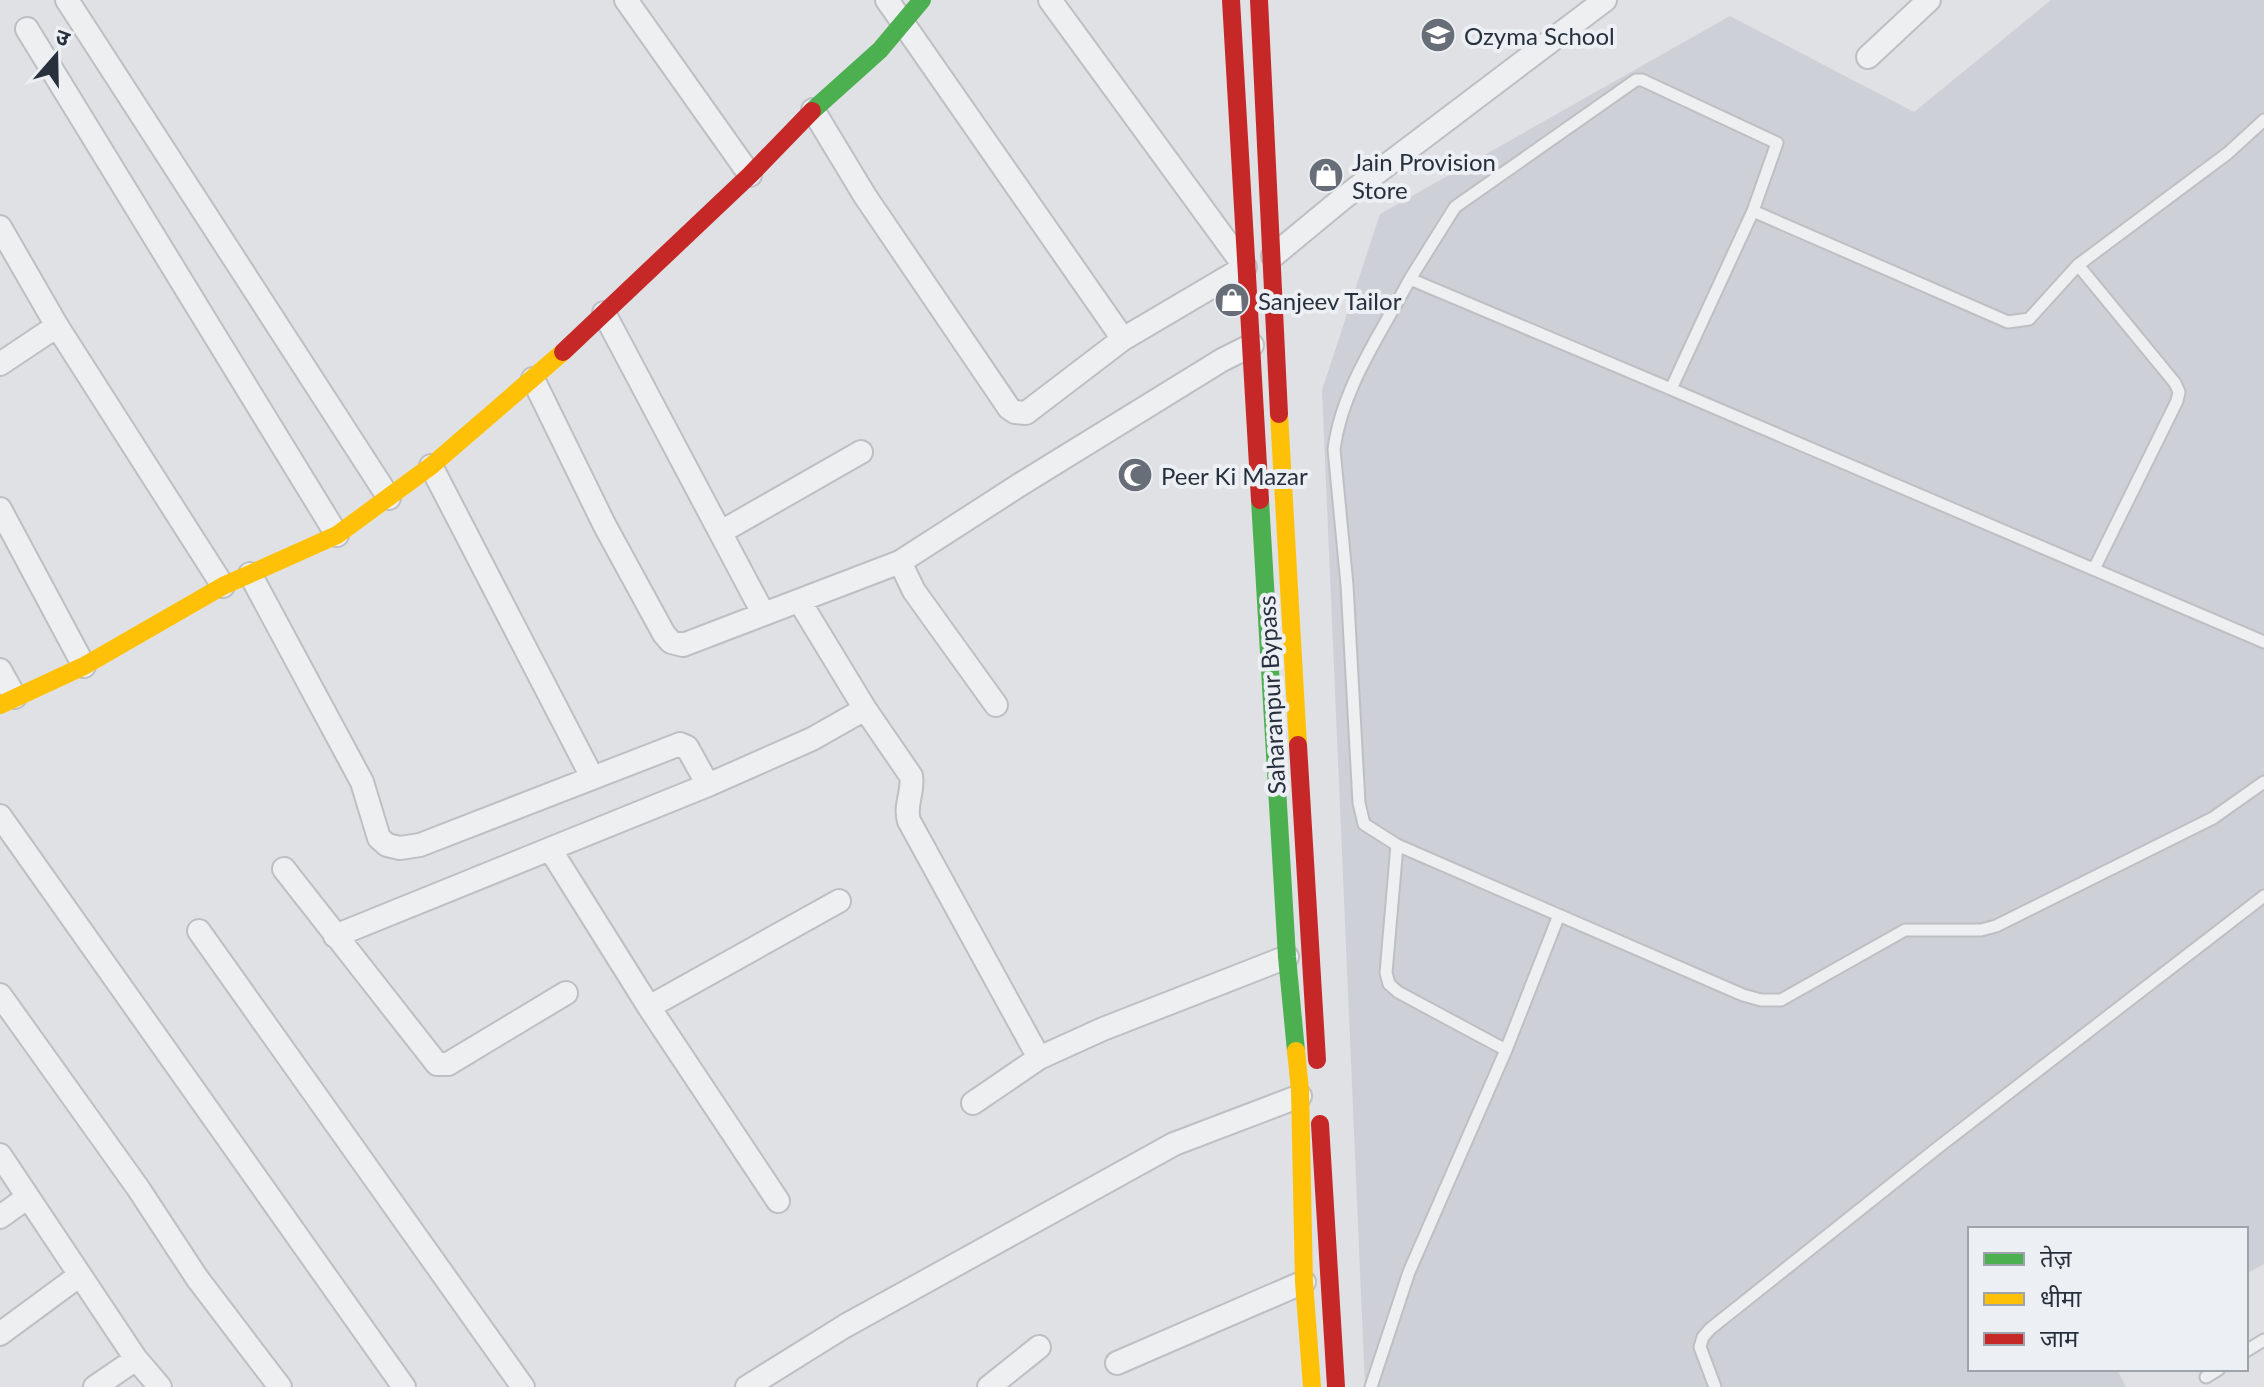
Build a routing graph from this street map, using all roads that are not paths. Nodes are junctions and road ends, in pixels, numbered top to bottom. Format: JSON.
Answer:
{"nodes":[{"id":1,"x":67,"y":0,"type":"edge"},
{"id":2,"x":626,"y":0,"type":"edge"},
{"id":3,"x":887,"y":0,"type":"edge"},
{"id":4,"x":922,"y":0,"type":"edge"},
{"id":5,"x":1050,"y":0,"type":"edge"},
{"id":6,"x":1231,"y":0,"type":"edge"},
{"id":7,"x":1259,"y":0,"type":"edge"},
{"id":8,"x":1605,"y":0,"type":"edge"},
{"id":9,"x":1929,"y":0,"type":"edge"},
{"id":10,"x":903,"y":24,"type":"junction"},
{"id":11,"x":27,"y":29,"type":"dead end"},
{"id":12,"x":1868,"y":57,"type":"dead end"},
{"id":13,"x":813,"y":110,"type":"junction"},
{"id":14,"x":2264,"y":120,"type":"edge"},
{"id":15,"x":750,"y":175,"type":"junction"},
{"id":16,"x":1753,"y":211,"type":"junction"},
{"id":17,"x":1,"y":230,"type":"edge"},
{"id":18,"x":1273,"y":256,"type":"junction"},
{"id":19,"x":2078,"y":265,"type":"junction"},
{"id":20,"x":1245,"y":267,"type":"junction"},
{"id":21,"x":1410,"y":279,"type":"junction"},
{"id":22,"x":604,"y":313,"type":"junction"},
{"id":23,"x":57,"y":326,"type":"junction"},
{"id":24,"x":1123,"y":339,"type":"junction"},
{"id":25,"x":1252,"y":345,"type":"junction"},
{"id":26,"x":0,"y":364,"type":"edge"},
{"id":27,"x":533,"y":379,"type":"junction"},
{"id":28,"x":1671,"y":389,"type":"junction"},
{"id":29,"x":861,"y":452,"type":"dead end"},
{"id":30,"x":431,"y":466,"type":"junction"},
{"id":31,"x":389,"y":498,"type":"junction"},
{"id":32,"x":0,"y":509,"type":"edge"},
{"id":33,"x":721,"y":532,"type":"junction"},
{"id":34,"x":337,"y":535,"type":"junction"},
{"id":35,"x":900,"y":562,"type":"junction"},
{"id":36,"x":2094,"y":569,"type":"junction"},
{"id":37,"x":250,"y":574,"type":"junction"},
{"id":38,"x":223,"y":586,"type":"junction"},
{"id":39,"x":800,"y":602,"type":"junction"},
{"id":40,"x":763,"y":613,"type":"junction"},
{"id":41,"x":2264,"y":642,"type":"edge"},
{"id":42,"x":84,"y":666,"type":"junction"},
{"id":43,"x":0,"y":670,"type":"edge"},
{"id":44,"x":7,"y":701,"type":"edge"},
{"id":45,"x":996,"y":705,"type":"dead end"},
{"id":46,"x":865,"y":709,"type":"junction"},
{"id":47,"x":592,"y":777,"type":"junction"},
{"id":48,"x":2264,"y":782,"type":"edge"},
{"id":49,"x":708,"y":785,"type":"junction"},
{"id":50,"x":0,"y":816,"type":"edge"},
{"id":51,"x":1397,"y":845,"type":"junction"},
{"id":52,"x":550,"y":849,"type":"junction"},
{"id":53,"x":284,"y":869,"type":"dead end"},
{"id":54,"x":2264,"y":896,"type":"edge"},
{"id":55,"x":839,"y":901,"type":"dead end"},
{"id":56,"x":1559,"y":915,"type":"junction"},
{"id":57,"x":199,"y":931,"type":"dead end"},
{"id":58,"x":335,"y":936,"type":"junction"},
{"id":59,"x":1287,"y":957,"type":"junction"},
{"id":60,"x":566,"y":993,"type":"dead end"},
{"id":61,"x":0,"y":995,"type":"edge"},
{"id":62,"x":649,"y":1007,"type":"junction"},
{"id":63,"x":1506,"y":1050,"type":"junction"},
{"id":64,"x":1039,"y":1058,"type":"junction"},
{"id":65,"x":1317,"y":1074,"type":"dead end"},
{"id":66,"x":1310,"y":1100,"type":"junction"},
{"id":67,"x":973,"y":1103,"type":"dead end"},
{"id":68,"x":0,"y":1155,"type":"edge"},
{"id":69,"x":28,"y":1197,"type":"junction"},
{"id":70,"x":778,"y":1201,"type":"dead end"},
{"id":71,"x":0,"y":1217,"type":"edge"},
{"id":72,"x":80,"y":1275,"type":"junction"},
{"id":73,"x":1304,"y":1282,"type":"junction"},
{"id":74,"x":0,"y":1334,"type":"edge"},
{"id":75,"x":1039,"y":1347,"type":"dead end"},
{"id":76,"x":136,"y":1359,"type":"junction"},
{"id":77,"x":1117,"y":1363,"type":"dead end"},
{"id":78,"x":2216,"y":1371,"type":"edge"},
{"id":79,"x":2206,"y":1377,"type":"dead end"},
{"id":80,"x":1308,"y":1385,"type":"edge"},
{"id":81,"x":95,"y":1387,"type":"edge"},
{"id":82,"x":160,"y":1387,"type":"edge"},
{"id":83,"x":280,"y":1387,"type":"edge"},
{"id":84,"x":404,"y":1387,"type":"edge"},
{"id":85,"x":523,"y":1387,"type":"edge"},
{"id":86,"x":747,"y":1387,"type":"edge"},
{"id":87,"x":989,"y":1387,"type":"edge"},
{"id":88,"x":1336,"y":1387,"type":"edge"},
{"id":89,"x":1371,"y":1387,"type":"edge"},
{"id":90,"x":1715,"y":1387,"type":"edge"}],
"edges":[{"from":1,"to":31,"type":"street"},
{"from":2,"to":15,"type":"street"},
{"from":3,"to":10,"type":"street"},
{"from":4,"to":10,"type":"main road"},
{"from":5,"to":20,"type":"street"},
{"from":6,"to":20,"type":"main road"},
{"from":7,"to":18,"type":"main road","name":"Saharanpur Bypass"},
{"from":8,"to":18,"type":"street"},
{"from":9,"to":12,"type":"street"},
{"from":10,"to":13,"type":"main road"},
{"from":10,"to":24,"type":"street"},
{"from":11,"to":34,"type":"street"},
{"from":13,"to":15,"type":"main road"},
{"from":13,"to":24,"type":"street"},
{"from":14,"to":19,"type":"lane"},
{"from":15,"to":22,"type":"main road"},
{"from":16,"to":19,"type":"lane"},
{"from":16,"to":21,"type":"lane"},
{"from":16,"to":28,"type":"lane"},
{"from":17,"to":23,"type":"street"},
{"from":18,"to":65,"type":"main road","name":"Saharanpur Bypass"},
{"from":19,"to":36,"type":"lane"},
{"from":20,"to":24,"type":"street"},
{"from":20,"to":25,"type":"main road"},
{"from":21,"to":28,"type":"lane"},
{"from":21,"to":51,"type":"lane"},
{"from":22,"to":27,"type":"main road"},
{"from":22,"to":33,"type":"street"},
{"from":23,"to":26,"type":"street"},
{"from":23,"to":38,"type":"street"},
{"from":25,"to":35,"type":"street"},
{"from":25,"to":59,"type":"main road"},
{"from":27,"to":30,"type":"main road"},
{"from":27,"to":40,"type":"street"},
{"from":28,"to":36,"type":"lane"},
{"from":29,"to":33,"type":"street"},
{"from":30,"to":31,"type":"main road"},
{"from":30,"to":47,"type":"street"},
{"from":31,"to":34,"type":"main road"},
{"from":32,"to":42,"type":"street"},
{"from":33,"to":40,"type":"street"},
{"from":34,"to":37,"type":"main road"},
{"from":35,"to":39,"type":"street"},
{"from":35,"to":45,"type":"street"},
{"from":36,"to":41,"type":"lane"},
{"from":37,"to":38,"type":"main road"},
{"from":37,"to":47,"type":"street"},
{"from":38,"to":42,"type":"main road"},
{"from":39,"to":40,"type":"street"},
{"from":39,"to":46,"type":"street"},
{"from":42,"to":44,"type":"main road"},
{"from":43,"to":44,"type":"street"},
{"from":46,"to":49,"type":"street"},
{"from":46,"to":64,"type":"street"},
{"from":47,"to":49,"type":"street"},
{"from":48,"to":56,"type":"lane"},
{"from":49,"to":52,"type":"street"},
{"from":50,"to":84,"type":"street"},
{"from":51,"to":56,"type":"lane"},
{"from":51,"to":63,"type":"lane"},
{"from":52,"to":58,"type":"street"},
{"from":52,"to":62,"type":"street"},
{"from":53,"to":58,"type":"street"},
{"from":54,"to":90,"type":"lane"},
{"from":55,"to":62,"type":"street"},
{"from":56,"to":63,"type":"lane"},
{"from":57,"to":85,"type":"street"},
{"from":58,"to":60,"type":"street"},
{"from":59,"to":64,"type":"street"},
{"from":59,"to":66,"type":"main road"},
{"from":61,"to":83,"type":"street"},
{"from":62,"to":70,"type":"street"},
{"from":63,"to":89,"type":"lane"},
{"from":64,"to":67,"type":"street"},
{"from":66,"to":73,"type":"main road"},
{"from":66,"to":86,"type":"street"},
{"from":66,"to":88,"type":"main road"},
{"from":68,"to":69,"type":"street"},
{"from":69,"to":71,"type":"street"},
{"from":69,"to":72,"type":"street"},
{"from":72,"to":74,"type":"street"},
{"from":72,"to":76,"type":"street"},
{"from":73,"to":77,"type":"street"},
{"from":73,"to":80,"type":"main road"},
{"from":75,"to":87,"type":"street"},
{"from":76,"to":81,"type":"street"},
{"from":76,"to":82,"type":"street"},
{"from":78,"to":79,"type":"lane"}]}
